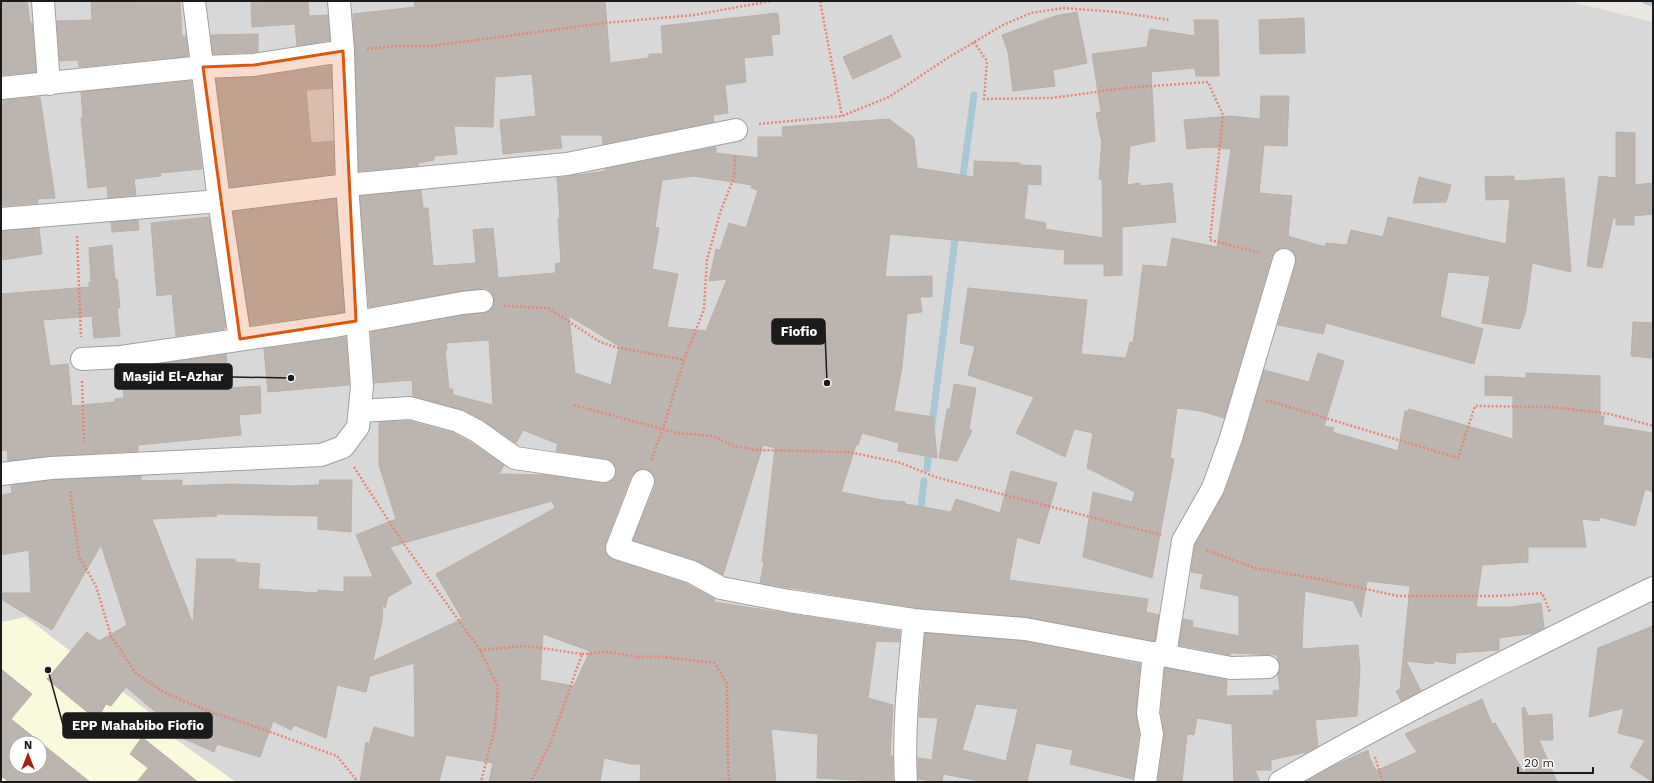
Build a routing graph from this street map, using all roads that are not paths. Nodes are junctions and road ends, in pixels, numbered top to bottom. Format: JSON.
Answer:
{"nodes":[{"id":1,"x":43,"y":1,"type":"edge"},
{"id":2,"x":194,"y":1,"type":"edge"},
{"id":3,"x":339,"y":1,"type":"edge"},
{"id":4,"x":343,"y":51,"type":"junction"},
{"id":5,"x":203,"y":67,"type":"junction"},
{"id":6,"x":49,"y":84,"type":"junction"},
{"id":7,"x":1,"y":88,"type":"edge"},
{"id":8,"x":736,"y":130,"type":"road end"},
{"id":9,"x":347,"y":185,"type":"junction"},
{"id":10,"x":219,"y":201,"type":"junction"},
{"id":11,"x":1,"y":220,"type":"edge"},
{"id":12,"x":1284,"y":260,"type":"road end"},
{"id":13,"x":482,"y":301,"type":"road end"},
{"id":14,"x":356,"y":321,"type":"junction"},
{"id":15,"x":240,"y":339,"type":"junction"},
{"id":16,"x":82,"y":359,"type":"dead end"},
{"id":17,"x":360,"y":410,"type":"junction"},
{"id":18,"x":604,"y":471,"type":"dead end"},
{"id":19,"x":1,"y":474,"type":"edge"},
{"id":20,"x":643,"y":481,"type":"road end"},
{"id":21,"x":1653,"y":588,"type":"edge"},
{"id":22,"x":914,"y":620,"type":"junction"},
{"id":23,"x":1159,"y":654,"type":"junction"},
{"id":24,"x":1268,"y":667,"type":"dead end"},
{"id":25,"x":906,"y":782,"type":"edge"},
{"id":26,"x":1145,"y":782,"type":"edge"},
{"id":27,"x":1280,"y":782,"type":"edge"}],
"edges":[{"from":1,"to":6,"type":"street"},
{"from":2,"to":5,"type":"street"},
{"from":3,"to":4,"type":"street"},
{"from":4,"to":5,"type":"street"},
{"from":4,"to":9,"type":"street"},
{"from":5,"to":6,"type":"street"},
{"from":5,"to":10,"type":"street"},
{"from":6,"to":7,"type":"street"},
{"from":8,"to":9,"type":"street"},
{"from":9,"to":10,"type":"street"},
{"from":9,"to":14,"type":"street"},
{"from":10,"to":11,"type":"street"},
{"from":10,"to":15,"type":"street"},
{"from":12,"to":23,"type":"street"},
{"from":13,"to":14,"type":"street"},
{"from":14,"to":15,"type":"street"},
{"from":14,"to":17,"type":"street"},
{"from":15,"to":16,"type":"street"},
{"from":17,"to":18,"type":"street"},
{"from":17,"to":19,"type":"street"},
{"from":20,"to":22,"type":"street"},
{"from":21,"to":27,"type":"street"},
{"from":22,"to":23,"type":"street"},
{"from":22,"to":25,"type":"street"},
{"from":23,"to":24,"type":"street"},
{"from":23,"to":26,"type":"street"}]}
